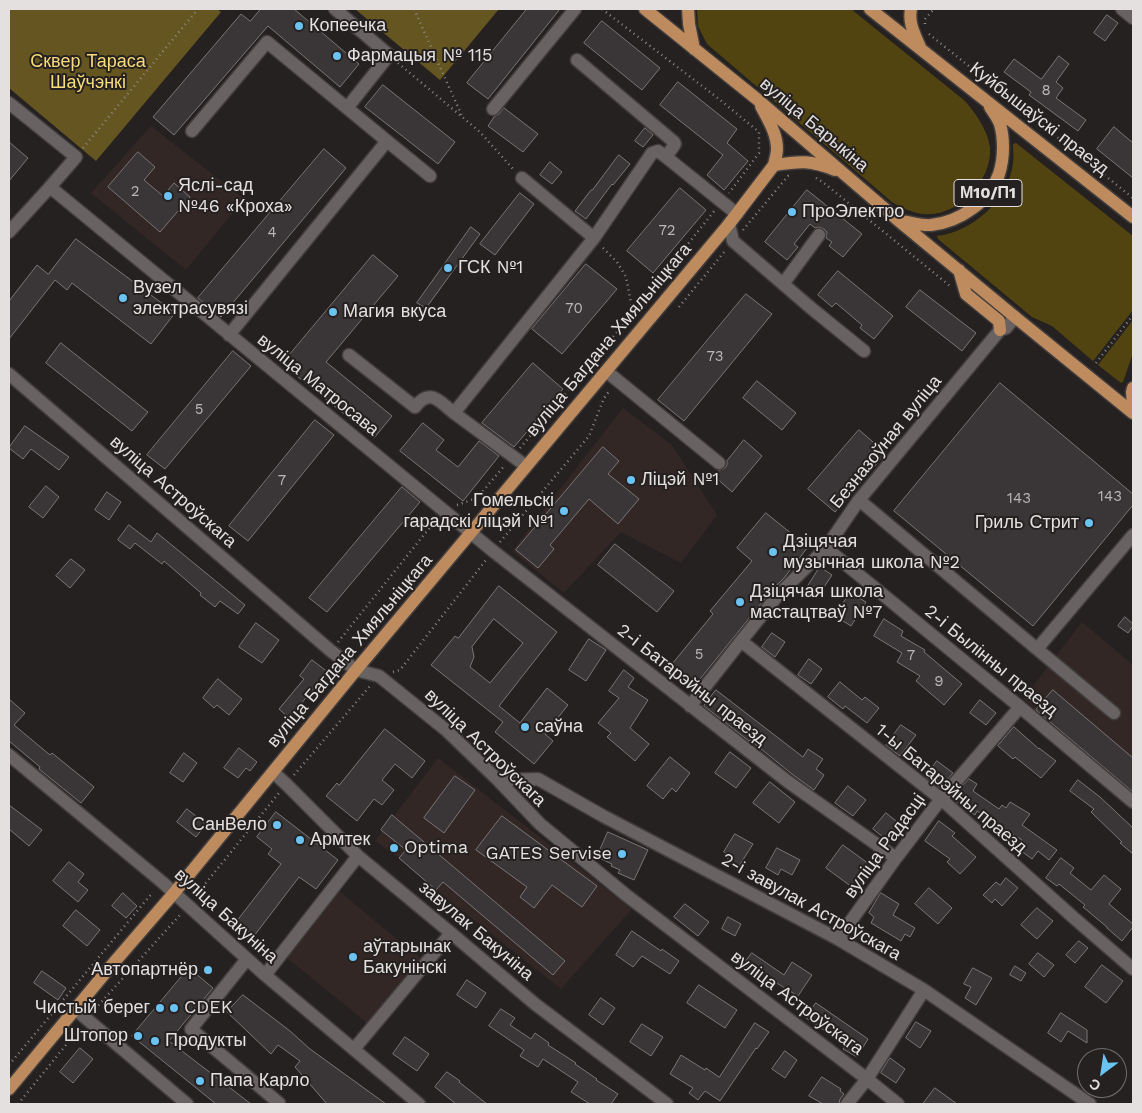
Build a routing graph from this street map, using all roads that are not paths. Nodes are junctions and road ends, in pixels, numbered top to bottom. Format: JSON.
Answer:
{"nodes":[{"id":1,"x":335,"y":9,"type":"edge"},
{"id":2,"x":575,"y":9,"type":"edge"},
{"id":3,"x":644,"y":9,"type":"edge"},
{"id":4,"x":688,"y":9,"type":"edge"},
{"id":5,"x":870,"y":9,"type":"edge"},
{"id":6,"x":911,"y":9,"type":"edge"},
{"id":7,"x":1122,"y":9,"type":"edge"},
{"id":8,"x":1133,"y":18,"type":"edge"},
{"id":9,"x":694,"y":49,"type":"junction"},
{"id":10,"x":921,"y":50,"type":"junction"},
{"id":11,"x":577,"y":60,"type":"dead end"},
{"id":12,"x":758,"y":100,"type":"junction"},
{"id":13,"x":987,"y":100,"type":"junction"},
{"id":14,"x":9,"y":103,"type":"edge"},
{"id":15,"x":347,"y":108,"type":"junction"},
{"id":16,"x":493,"y":109,"type":"dead end"},
{"id":17,"x":192,"y":131,"type":"dead end"},
{"id":18,"x":387,"y":141,"type":"junction"},
{"id":19,"x":666,"y":157,"type":"junction"},
{"id":20,"x":774,"y":166,"type":"junction"},
{"id":21,"x":845,"y":174,"type":"junction"},
{"id":22,"x":430,"y":176,"type":"dead end"},
{"id":23,"x":522,"y":178,"type":"road end"},
{"id":24,"x":50,"y":188,"type":"junction"},
{"id":25,"x":1133,"y":218,"type":"edge"},
{"id":26,"x":733,"y":219,"type":"junction"},
{"id":27,"x":899,"y":220,"type":"junction"},
{"id":28,"x":9,"y":232,"type":"edge"},
{"id":29,"x":820,"y":235,"type":"dead end"},
{"id":30,"x":594,"y":238,"type":"junction"},
{"id":31,"x":959,"y":270,"type":"junction"},
{"id":32,"x":783,"y":284,"type":"junction"},
{"id":33,"x":1015,"y":317,"type":"junction"},
{"id":34,"x":1000,"y":330,"type":"junction"},
{"id":35,"x":229,"y":335,"type":"junction"},
{"id":36,"x":864,"y":351,"type":"dead end"},
{"id":37,"x":349,"y":355,"type":"dead end"},
{"id":38,"x":606,"y":370,"type":"junction"},
{"id":39,"x":9,"y":374,"type":"edge"},
{"id":40,"x":1133,"y":388,"type":"edge"},
{"id":41,"x":1133,"y":406,"type":"edge"},
{"id":42,"x":454,"y":412,"type":"junction"},
{"id":43,"x":1133,"y":412,"type":"edge"},
{"id":44,"x":720,"y":463,"type":"dead end"},
{"id":45,"x":526,"y":466,"type":"junction"},
{"id":46,"x":859,"y":500,"type":"junction"},
{"id":47,"x":471,"y":533,"type":"junction"},
{"id":48,"x":1133,"y":535,"type":"edge"},
{"id":49,"x":826,"y":548,"type":"junction"},
{"id":50,"x":741,"y":641,"type":"junction"},
{"id":51,"x":1037,"y":649,"type":"junction"},
{"id":52,"x":356,"y":670,"type":"junction"},
{"id":53,"x":690,"y":706,"type":"junction"},
{"id":54,"x":1020,"y":707,"type":"junction"},
{"id":55,"x":1114,"y":713,"type":"dead end"},
{"id":56,"x":9,"y":755,"type":"edge"},
{"id":57,"x":273,"y":772,"type":"junction"},
{"id":58,"x":498,"y":780,"type":"junction"},
{"id":59,"x":941,"y":799,"type":"junction"},
{"id":60,"x":1133,"y":802,"type":"edge"},
{"id":61,"x":358,"y":856,"type":"junction"},
{"id":62,"x":896,"y":858,"type":"junction"},
{"id":63,"x":174,"y":894,"type":"junction"},
{"id":64,"x":451,"y":933,"type":"junction"},
{"id":65,"x":838,"y":939,"type":"junction"},
{"id":66,"x":246,"y":959,"type":"junction"},
{"id":67,"x":1133,"y":969,"type":"edge"},
{"id":68,"x":265,"y":975,"type":"junction"},
{"id":69,"x":924,"y":990,"type":"junction"},
{"id":70,"x":75,"y":1009,"type":"junction"},
{"id":71,"x":354,"y":1049,"type":"junction"},
{"id":72,"x":867,"y":1079,"type":"junction"},
{"id":73,"x":9,"y":1089,"type":"edge"},
{"id":74,"x":279,"y":1103,"type":"edge"},
{"id":75,"x":187,"y":1104,"type":"edge"},
{"id":76,"x":419,"y":1104,"type":"edge"},
{"id":77,"x":667,"y":1104,"type":"edge"},
{"id":78,"x":847,"y":1104,"type":"edge"},
{"id":79,"x":898,"y":1104,"type":"edge"},
{"id":80,"x":1090,"y":1104,"type":"edge"}],
"edges":[{"from":1,"to":15,"type":"street"},
{"from":2,"to":16,"type":"street"},
{"from":3,"to":9,"type":"main road","name":"вуліца Барыкіна"},
{"from":4,"to":9,"type":"main road"},
{"from":5,"to":10,"type":"main road","number":"М10/П1"},
{"from":6,"to":10,"type":"main road"},
{"from":7,"to":8,"type":"street"},
{"from":9,"to":12,"type":"main road","name":"вуліца Барыкіна"},
{"from":10,"to":13,"type":"main road","name":"Куйбышаўскі праезд","number":"М10/П1"},
{"from":11,"to":19,"type":"street"},
{"from":12,"to":20,"type":"main road"},
{"from":12,"to":21,"type":"main road","name":"вуліца Барыкіна"},
{"from":13,"to":25,"type":"main road","name":"Куйбышаўскі праезд","number":"М10/П1"},
{"from":13,"to":27,"type":"main road","number":"М10/П1"},
{"from":14,"to":24,"type":"street"},
{"from":15,"to":17,"type":"street"},
{"from":15,"to":18,"type":"street"},
{"from":18,"to":22,"type":"street"},
{"from":18,"to":35,"type":"street"},
{"from":19,"to":26,"type":"street"},
{"from":19,"to":30,"type":"street"},
{"from":20,"to":21,"type":"main road"},
{"from":20,"to":26,"type":"main road","name":"вуліца Багдана Хмяльніцкага"},
{"from":21,"to":27,"type":"main road","name":"вуліца Барыкіна"},
{"from":23,"to":30,"type":"street"},
{"from":24,"to":28,"type":"street"},
{"from":24,"to":35,"type":"street","name":"вуліца Матросава"},
{"from":26,"to":32,"type":"street"},
{"from":26,"to":38,"type":"main road","name":"вуліца Багдана Хмяльніцкага"},
{"from":27,"to":31,"type":"main road","name":"вуліца Барыкіна"},
{"from":29,"to":32,"type":"street"},
{"from":30,"to":42,"type":"street"},
{"from":31,"to":33,"type":"main road","name":"вуліца Барыкіна"},
{"from":31,"to":34,"type":"main road"},
{"from":32,"to":36,"type":"street"},
{"from":33,"to":34,"type":"street","name":"Безназоўная вуліца"},
{"from":33,"to":43,"type":"main road","name":"вуліца Барыкіна"},
{"from":34,"to":46,"type":"street","name":"Безназоўная вуліца"},
{"from":35,"to":47,"type":"street","name":"вуліца Матросава"},
{"from":37,"to":42,"type":"street"},
{"from":38,"to":44,"type":"street"},
{"from":38,"to":45,"type":"main road","name":"вуліца Багдана Хмяльніцкага"},
{"from":39,"to":52,"type":"street","name":"вуліца Астроўскага"},
{"from":40,"to":41,"type":"main road"},
{"from":42,"to":45,"type":"street"},
{"from":45,"to":47,"type":"main road","name":"вуліца Багдана Хмяльніцкага"},
{"from":46,"to":49,"type":"street","name":"Безназоўная вуліца"},
{"from":46,"to":51,"type":"street"},
{"from":47,"to":52,"type":"main road","name":"вуліца Багдана Хмяльніцкага"},
{"from":47,"to":53,"type":"street","name":"2-і Батарэйны праезд"},
{"from":48,"to":51,"type":"street"},
{"from":49,"to":50,"type":"street","name":"Безназоўная вуліца"},
{"from":49,"to":54,"type":"street","name":"2-і Былінны праезд"},
{"from":50,"to":53,"type":"street","name":"Безназоўная вуліца"},
{"from":50,"to":59,"type":"street","name":"1-ы Батарэйны праезд"},
{"from":51,"to":55,"type":"street"},
{"from":52,"to":57,"type":"main road","name":"вуліца Багдана Хмяльніцкага"},
{"from":52,"to":58,"type":"street","name":"вуліца Астроўскага"},
{"from":53,"to":62,"type":"street","name":"2-і Батарэйны праезд"},
{"from":54,"to":59,"type":"street","name":"вуліца Радасці"},
{"from":54,"to":60,"type":"street","name":"2-і Былінны праезд"},
{"from":56,"to":63,"type":"street","name":"вуліца Бакуніна"},
{"from":57,"to":61,"type":"street","name":"завулак Бакуніна"},
{"from":57,"to":63,"type":"main road","name":"вуліца Багдана Хмяльніцкага"},
{"from":58,"to":65,"type":"street","name":"2-і завулак Астроўскага"},
{"from":58,"to":72,"type":"street","name":"вуліца Астроўскага"},
{"from":59,"to":62,"type":"street","name":"вуліца Радасці"},
{"from":59,"to":67,"type":"street","name":"1-ы Батарэйны праезд"},
{"from":61,"to":64,"type":"street","name":"завулак Бакуніна"},
{"from":61,"to":68,"type":"street"},
{"from":62,"to":65,"type":"street","name":"вуліца Радасці"},
{"from":63,"to":66,"type":"street","name":"вуліца Бакуніна"},
{"from":63,"to":70,"type":"main road","name":"вуліца Багдана Хмяльніцкага"},
{"from":64,"to":71,"type":"street"},
{"from":64,"to":77,"type":"street","name":"завулак Бакуніна"},
{"from":65,"to":69,"type":"street","name":"2-і завулак Астроўскага"},
{"from":66,"to":68,"type":"street","name":"вуліца Бакуніна"},
{"from":66,"to":74,"type":"street"},
{"from":68,"to":71,"type":"street","name":"вуліца Бакуніна"},
{"from":69,"to":72,"type":"street"},
{"from":69,"to":80,"type":"street","name":"2-і завулак Астроўскага"},
{"from":70,"to":73,"type":"main road","name":"вуліца Багдана Хмяльніцкага"},
{"from":70,"to":75,"type":"street"},
{"from":71,"to":76,"type":"street","name":"вуліца Бакуніна"},
{"from":72,"to":78,"type":"street"},
{"from":72,"to":79,"type":"street","name":"вуліца Астроўскага"}]}
